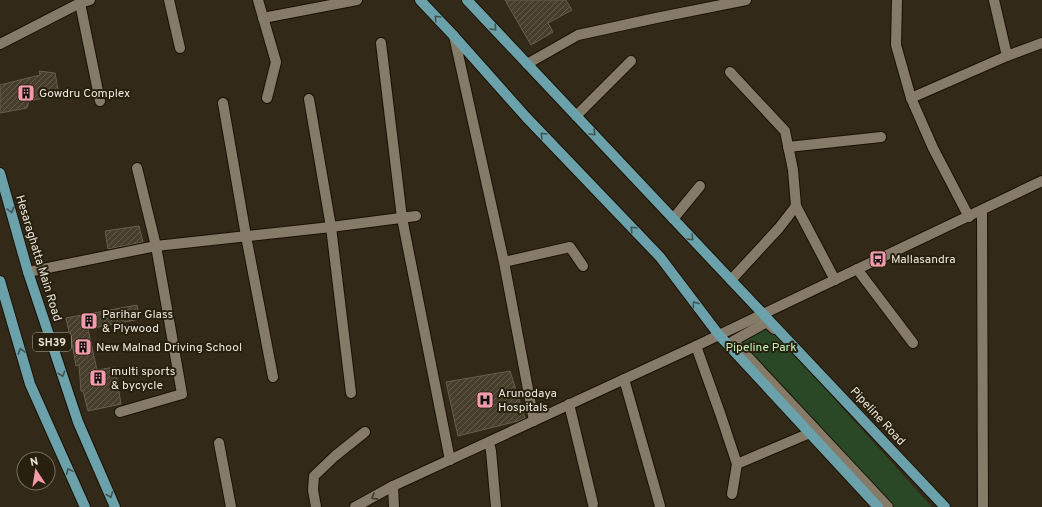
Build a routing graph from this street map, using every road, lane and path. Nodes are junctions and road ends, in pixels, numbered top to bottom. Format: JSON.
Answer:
{"nodes":[{"id":1,"x":90,"y":0,"type":"edge"},
{"id":2,"x":169,"y":0,"type":"edge"},
{"id":3,"x":258,"y":0,"type":"edge"},
{"id":4,"x":357,"y":0,"type":"edge"},
{"id":5,"x":420,"y":0,"type":"edge"},
{"id":6,"x":746,"y":0,"type":"edge"},
{"id":7,"x":897,"y":0,"type":"edge"},
{"id":8,"x":994,"y":0,"type":"edge"},
{"id":9,"x":472,"y":2,"type":"edge"},
{"id":10,"x":80,"y":4,"type":"junction"},
{"id":11,"x":264,"y":18,"type":"junction"},
{"id":12,"x":454,"y":36,"type":"junction"},
{"id":13,"x":381,"y":43,"type":"dead end"},
{"id":14,"x":1042,"y":43,"type":"edge"},
{"id":15,"x":0,"y":44,"type":"edge"},
{"id":16,"x":180,"y":48,"type":"dead end"},
{"id":17,"x":1007,"y":56,"type":"junction"},
{"id":18,"x":631,"y":61,"type":"dead end"},
{"id":19,"x":527,"y":64,"type":"junction"},
{"id":20,"x":730,"y":72,"type":"dead end"},
{"id":21,"x":267,"y":98,"type":"dead end"},
{"id":22,"x":911,"y":98,"type":"junction"},
{"id":23,"x":310,"y":99,"type":"dead end"},
{"id":24,"x":100,"y":102,"type":"dead end"},
{"id":25,"x":223,"y":103,"type":"dead end"},
{"id":26,"x":576,"y":116,"type":"junction"},
{"id":27,"x":881,"y":137,"type":"dead end"},
{"id":28,"x":788,"y":147,"type":"junction"},
{"id":29,"x":137,"y":168,"type":"dead end"},
{"id":30,"x":0,"y":172,"type":"edge"},
{"id":31,"x":1042,"y":182,"type":"edge"},
{"id":32,"x":700,"y":186,"type":"dead end"},
{"id":33,"x":796,"y":206,"type":"junction"},
{"id":34,"x":982,"y":211,"type":"junction"},
{"id":35,"x":416,"y":216,"type":"dead end"},
{"id":36,"x":969,"y":217,"type":"junction"},
{"id":37,"x":402,"y":218,"type":"junction"},
{"id":38,"x":673,"y":219,"type":"junction"},
{"id":39,"x":331,"y":227,"type":"junction"},
{"id":40,"x":246,"y":236,"type":"junction"},
{"id":41,"x":156,"y":246,"type":"junction"},
{"id":42,"x":504,"y":262,"type":"junction"},
{"id":43,"x":583,"y":266,"type":"dead end"},
{"id":44,"x":857,"y":270,"type":"junction"},
{"id":45,"x":28,"y":272,"type":"junction"},
{"id":46,"x":731,"y":280,"type":"junction"},
{"id":47,"x":834,"y":280,"type":"junction"},
{"id":48,"x":0,"y":281,"type":"edge"},
{"id":49,"x":763,"y":314,"type":"junction"},
{"id":50,"x":719,"y":335,"type":"junction"},
{"id":51,"x":913,"y":343,"type":"dead end"},
{"id":52,"x":696,"y":346,"type":"junction"},
{"id":53,"x":273,"y":377,"type":"dead end"},
{"id":54,"x":624,"y":379,"type":"junction"},
{"id":55,"x":351,"y":393,"type":"dead end"},
{"id":56,"x":569,"y":404,"type":"junction"},
{"id":57,"x":120,"y":412,"type":"dead end"},
{"id":58,"x":534,"y":421,"type":"junction"},
{"id":59,"x":365,"y":432,"type":"dead end"},
{"id":60,"x":810,"y":433,"type":"junction"},
{"id":61,"x":489,"y":442,"type":"junction"},
{"id":62,"x":219,"y":443,"type":"dead end"},
{"id":63,"x":450,"y":460,"type":"junction"},
{"id":64,"x":737,"y":464,"type":"junction"},
{"id":65,"x":393,"y":486,"type":"junction"},
{"id":66,"x":732,"y":494,"type":"dead end"},
{"id":67,"x":593,"y":504,"type":"dead end"},
{"id":68,"x":660,"y":506,"type":"dead end"},
{"id":69,"x":85,"y":507,"type":"edge"},
{"id":70,"x":115,"y":507,"type":"edge"},
{"id":71,"x":231,"y":507,"type":"edge"},
{"id":72,"x":316,"y":507,"type":"edge"},
{"id":73,"x":355,"y":507,"type":"edge"},
{"id":74,"x":394,"y":507,"type":"edge"},
{"id":75,"x":496,"y":507,"type":"edge"},
{"id":76,"x":878,"y":507,"type":"edge"},
{"id":77,"x":888,"y":507,"type":"edge"},
{"id":78,"x":940,"y":507,"type":"edge"},
{"id":79,"x":945,"y":507,"type":"edge"},
{"id":80,"x":984,"y":507,"type":"edge"}],
"edges":[{"from":1,"to":10,"type":"street"},
{"from":2,"to":16,"type":"street"},
{"from":3,"to":11,"type":"street"},
{"from":4,"to":11,"type":"street"},
{"from":12,"to":5,"type":"main road","one_way":true},
{"from":6,"to":19,"type":"street"},
{"from":7,"to":22,"type":"street"},
{"from":8,"to":17,"type":"street"},
{"from":9,"to":19,"type":"main road","name":"Pipeline Road","one_way":true},
{"from":10,"to":15,"type":"street"},
{"from":10,"to":24,"type":"street"},
{"from":11,"to":21,"type":"street"},
{"from":12,"to":42,"type":"street"},
{"from":50,"to":12,"type":"main road","one_way":true},
{"from":13,"to":37,"type":"street"},
{"from":14,"to":17,"type":"street"},
{"from":17,"to":22,"type":"street"},
{"from":18,"to":26,"type":"street"},
{"from":19,"to":26,"type":"main road","name":"Pipeline Road"},
{"from":20,"to":28,"type":"street"},
{"from":22,"to":36,"type":"street"},
{"from":23,"to":39,"type":"street"},
{"from":25,"to":40,"type":"street"},
{"from":26,"to":38,"type":"main road","name":"Pipeline Road","one_way":true},
{"from":27,"to":28,"type":"street"},
{"from":28,"to":33,"type":"street"},
{"from":29,"to":41,"type":"street"},
{"from":30,"to":45,"type":"main road","name":"Hesaraghatta Main Road","number":"SH39","one_way":true},
{"from":31,"to":34,"type":"street"},
{"from":32,"to":38,"type":"street"},
{"from":33,"to":46,"type":"street"},
{"from":33,"to":47,"type":"street"},
{"from":34,"to":36,"type":"street"},
{"from":34,"to":80,"type":"street"},
{"from":35,"to":37,"type":"street"},
{"from":36,"to":44,"type":"street"},
{"from":37,"to":39,"type":"street"},
{"from":37,"to":63,"type":"street"},
{"from":38,"to":46,"type":"main road","name":"Pipeline Road","one_way":true},
{"from":39,"to":40,"type":"street"},
{"from":39,"to":55,"type":"street"},
{"from":40,"to":41,"type":"street"},
{"from":40,"to":53,"type":"street"},
{"from":41,"to":45,"type":"street"},
{"from":41,"to":57,"type":"street"},
{"from":42,"to":43,"type":"street"},
{"from":42,"to":58,"type":"street"},
{"from":44,"to":47,"type":"street"},
{"from":44,"to":51,"type":"street"},
{"from":45,"to":70,"type":"main road","name":"Hesaraghatta Main Road","number":"SH39","one_way":true},
{"from":46,"to":49,"type":"main road","name":"Pipeline Road"},
{"from":47,"to":49,"type":"street"},
{"from":69,"to":48,"type":"main road","one_way":true},
{"from":49,"to":50,"type":"street"},
{"from":49,"to":79,"type":"main road","name":"Pipeline Road"},
{"from":50,"to":52,"type":"street"},
{"from":50,"to":60,"type":"main road"},
{"from":52,"to":54,"type":"street"},
{"from":52,"to":64,"type":"street"},
{"from":54,"to":56,"type":"street"},
{"from":54,"to":68,"type":"street"},
{"from":56,"to":58,"type":"street"},
{"from":56,"to":67,"type":"street"},
{"from":58,"to":61,"type":"street"},
{"from":59,"to":72,"type":"street"},
{"from":60,"to":64,"type":"street"},
{"from":60,"to":76,"type":"main road"},
{"from":61,"to":63,"type":"street"},
{"from":61,"to":75,"type":"street"},
{"from":62,"to":71,"type":"street"},
{"from":63,"to":65,"type":"street"},
{"from":64,"to":66,"type":"street"},
{"from":65,"to":73,"type":"street","one_way":true},
{"from":65,"to":74,"type":"street"},
{"from":77,"to":78,"type":"street"}]}
